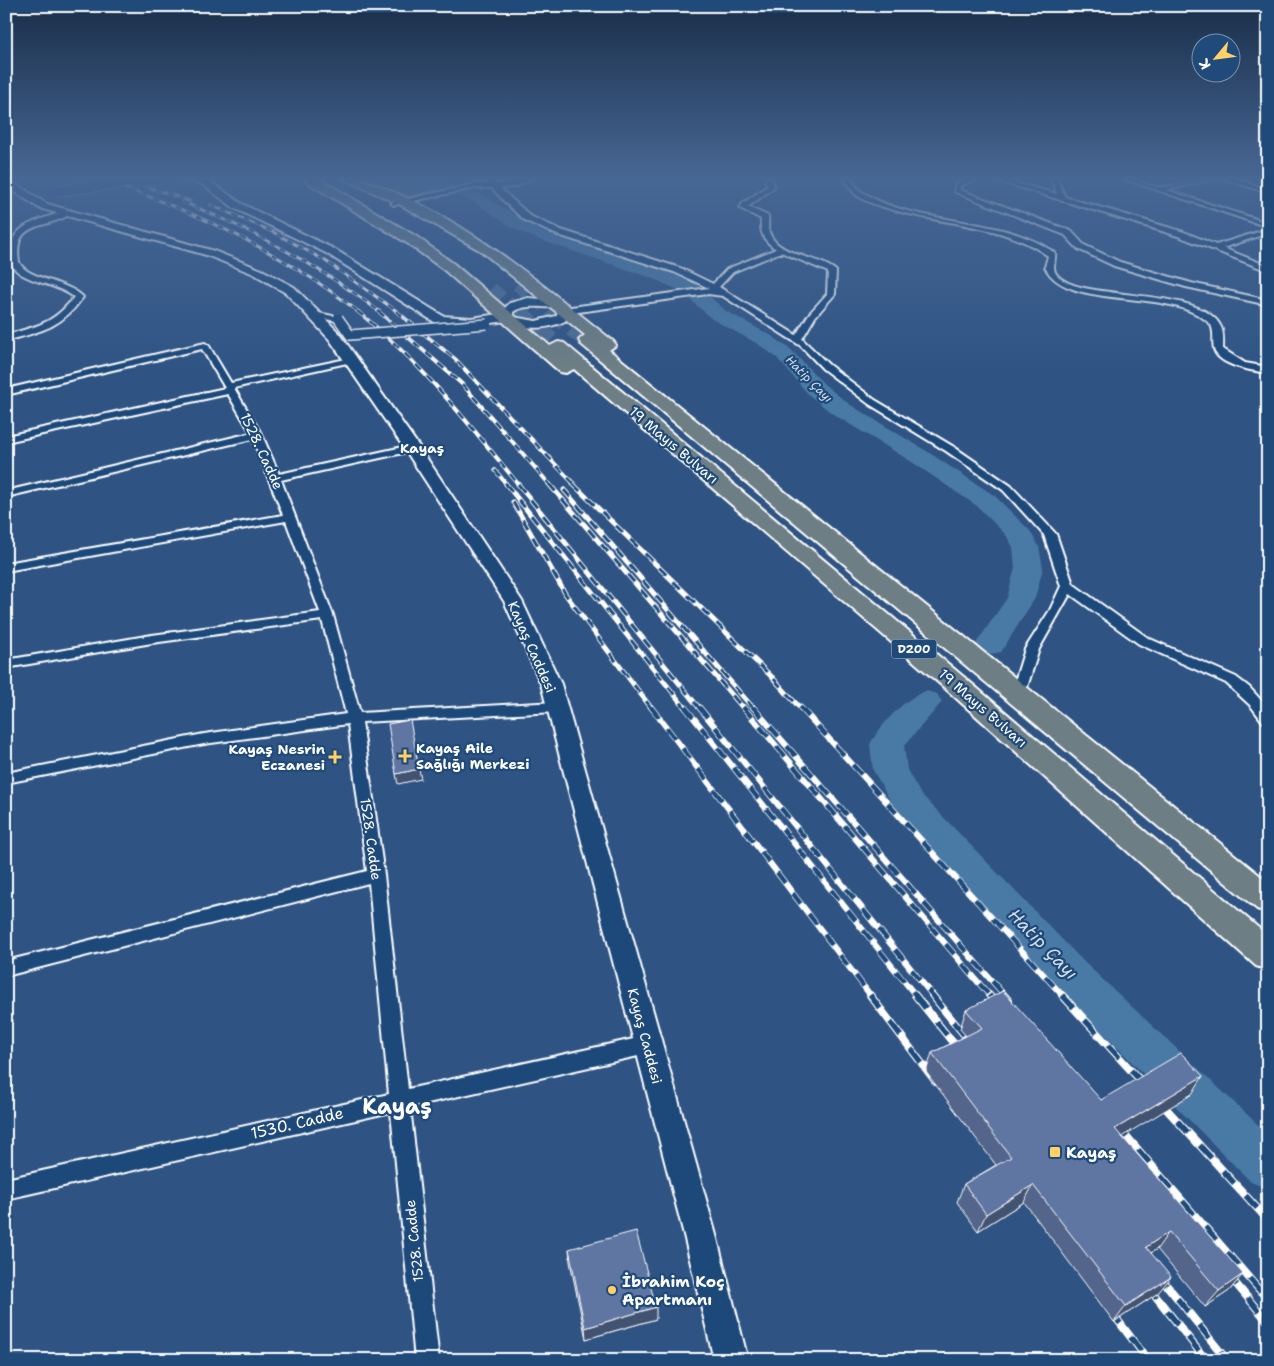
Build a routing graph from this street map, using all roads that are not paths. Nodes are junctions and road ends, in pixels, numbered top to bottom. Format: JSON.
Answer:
{"nodes":[{"id":1,"x":15,"y":242,"type":"edge"},
{"id":2,"x":170,"y":242,"type":"edge"},
{"id":3,"x":312,"y":242,"type":"edge"},
{"id":4,"x":414,"y":242,"type":"edge"},
{"id":5,"x":474,"y":242,"type":"edge"},
{"id":6,"x":589,"y":242,"type":"edge"},
{"id":7,"x":771,"y":242,"type":"edge"},
{"id":8,"x":1031,"y":242,"type":"edge"},
{"id":9,"x":1077,"y":242,"type":"edge"},
{"id":10,"x":1200,"y":242,"type":"edge"},
{"id":11,"x":1234,"y":242,"type":"edge"},
{"id":12,"x":1215,"y":248,"type":"junction"},
{"id":13,"x":779,"y":250,"type":"junction"},
{"id":14,"x":1268,"y":269,"type":"edge"},
{"id":15,"x":524,"y":284,"type":"junction"},
{"id":16,"x":712,"y":290,"type":"junction"},
{"id":17,"x":486,"y":292,"type":"junction"},
{"id":18,"x":1268,"y":303,"type":"edge"},
{"id":19,"x":560,"y":307,"type":"junction"},
{"id":20,"x":314,"y":315,"type":"junction"},
{"id":21,"x":501,"y":319,"type":"junction"},
{"id":22,"x":588,"y":335,"type":"junction"},
{"id":23,"x":6,"y":338,"type":"edge"},
{"id":24,"x":797,"y":340,"type":"junction"},
{"id":25,"x":548,"y":345,"type":"junction"},
{"id":26,"x":351,"y":361,"type":"junction"},
{"id":27,"x":1268,"y":370,"type":"edge"},
{"id":28,"x":230,"y":388,"type":"junction"},
{"id":29,"x":6,"y":392,"type":"edge"},
{"id":30,"x":257,"y":436,"type":"junction"},
{"id":31,"x":6,"y":439,"type":"edge"},
{"id":32,"x":412,"y":448,"type":"junction"},
{"id":33,"x":276,"y":478,"type":"junction"},
{"id":34,"x":6,"y":494,"type":"edge"},
{"id":35,"x":291,"y":517,"type":"junction"},
{"id":36,"x":6,"y":567,"type":"edge"},
{"id":37,"x":1068,"y":586,"type":"junction"},
{"id":38,"x":327,"y":615,"type":"junction"},
{"id":39,"x":6,"y":664,"type":"edge"},
{"id":40,"x":1018,"y":694,"type":"junction"},
{"id":41,"x":557,"y":707,"type":"junction"},
{"id":42,"x":354,"y":718,"type":"junction"},
{"id":43,"x":1268,"y":719,"type":"edge"},
{"id":44,"x":6,"y":778,"type":"edge"},
{"id":45,"x":376,"y":875,"type":"junction"},
{"id":46,"x":1268,"y":900,"type":"edge"},
{"id":47,"x":1268,"y":956,"type":"edge"},
{"id":48,"x":6,"y":969,"type":"edge"},
{"id":49,"x":647,"y":1045,"type":"junction"},
{"id":50,"x":399,"y":1100,"type":"junction"},
{"id":51,"x":6,"y":1189,"type":"edge"},
{"id":52,"x":427,"y":1360,"type":"edge"},
{"id":53,"x":731,"y":1360,"type":"edge"}],
"edges":[{"from":1,"to":23,"type":"street"},
{"from":2,"to":20,"type":"street","name":"Kayaş Caddesi"},
{"from":3,"to":21,"type":"street"},
{"from":4,"to":17,"type":"highway","name":"19 Mayıs Bulvarı"},
{"from":5,"to":15,"type":"highway","name":"19 Mayıs Bulvarı"},
{"from":6,"to":16,"type":"street"},
{"from":7,"to":13,"type":"street"},
{"from":8,"to":27,"type":"street"},
{"from":9,"to":18,"type":"street"},
{"from":10,"to":12,"type":"street"},
{"from":11,"to":12,"type":"street"},
{"from":12,"to":14,"type":"street"},
{"from":13,"to":16,"type":"street"},
{"from":13,"to":24,"type":"street"},
{"from":15,"to":17,"type":"highway"},
{"from":15,"to":19,"type":"highway","name":"19 Mayıs Bulvarı"},
{"from":16,"to":19,"type":"street"},
{"from":16,"to":24,"type":"street"},
{"from":17,"to":21,"type":"highway","name":"19 Mayıs Bulvarı"},
{"from":19,"to":21,"type":"street"},
{"from":19,"to":21,"type":"street"},
{"from":19,"to":22,"type":"highway","name":"19 Mayıs Bulvarı"},
{"from":20,"to":21,"type":"street","bridge":true},
{"from":20,"to":26,"type":"street","name":"Kayaş Caddesi"},
{"from":21,"to":25,"type":"highway","name":"19 Mayıs Bulvarı"},
{"from":22,"to":25,"type":"highway"},
{"from":22,"to":40,"type":"highway","name":"19 Mayıs Bulvarı","number":"D200"},
{"from":24,"to":37,"type":"street"},
{"from":25,"to":47,"type":"highway","name":"19 Mayıs Bulvarı","number":"D200"},
{"from":26,"to":28,"type":"street"},
{"from":26,"to":32,"type":"street","name":"Kayaş Caddesi"},
{"from":28,"to":29,"type":"street","name":"1528. Cadde"},
{"from":28,"to":30,"type":"street","name":"1528. Cadde"},
{"from":28,"to":31,"type":"street"},
{"from":30,"to":33,"type":"street","name":"1528. Cadde"},
{"from":30,"to":34,"type":"street"},
{"from":32,"to":33,"type":"street"},
{"from":32,"to":41,"type":"street","name":"Kayaş Caddesi"},
{"from":33,"to":35,"type":"street","name":"1528. Cadde"},
{"from":35,"to":36,"type":"street"},
{"from":35,"to":38,"type":"street","name":"1528. Cadde"},
{"from":37,"to":40,"type":"street"},
{"from":37,"to":43,"type":"street"},
{"from":38,"to":39,"type":"street"},
{"from":38,"to":42,"type":"street","name":"1528. Cadde"},
{"from":40,"to":46,"type":"highway","name":"19 Mayıs Bulvarı","number":"D200"},
{"from":41,"to":42,"type":"street"},
{"from":41,"to":49,"type":"street","name":"Kayaş Caddesi"},
{"from":42,"to":44,"type":"street"},
{"from":42,"to":45,"type":"street","name":"1528. Cadde"},
{"from":45,"to":48,"type":"street"},
{"from":45,"to":50,"type":"street","name":"1528. Cadde"},
{"from":49,"to":50,"type":"street","name":"1530. Cadde"},
{"from":49,"to":53,"type":"street","name":"Kayaş Caddesi"},
{"from":50,"to":51,"type":"street","name":"1530. Cadde"},
{"from":50,"to":52,"type":"street","name":"1528. Cadde"}]}
